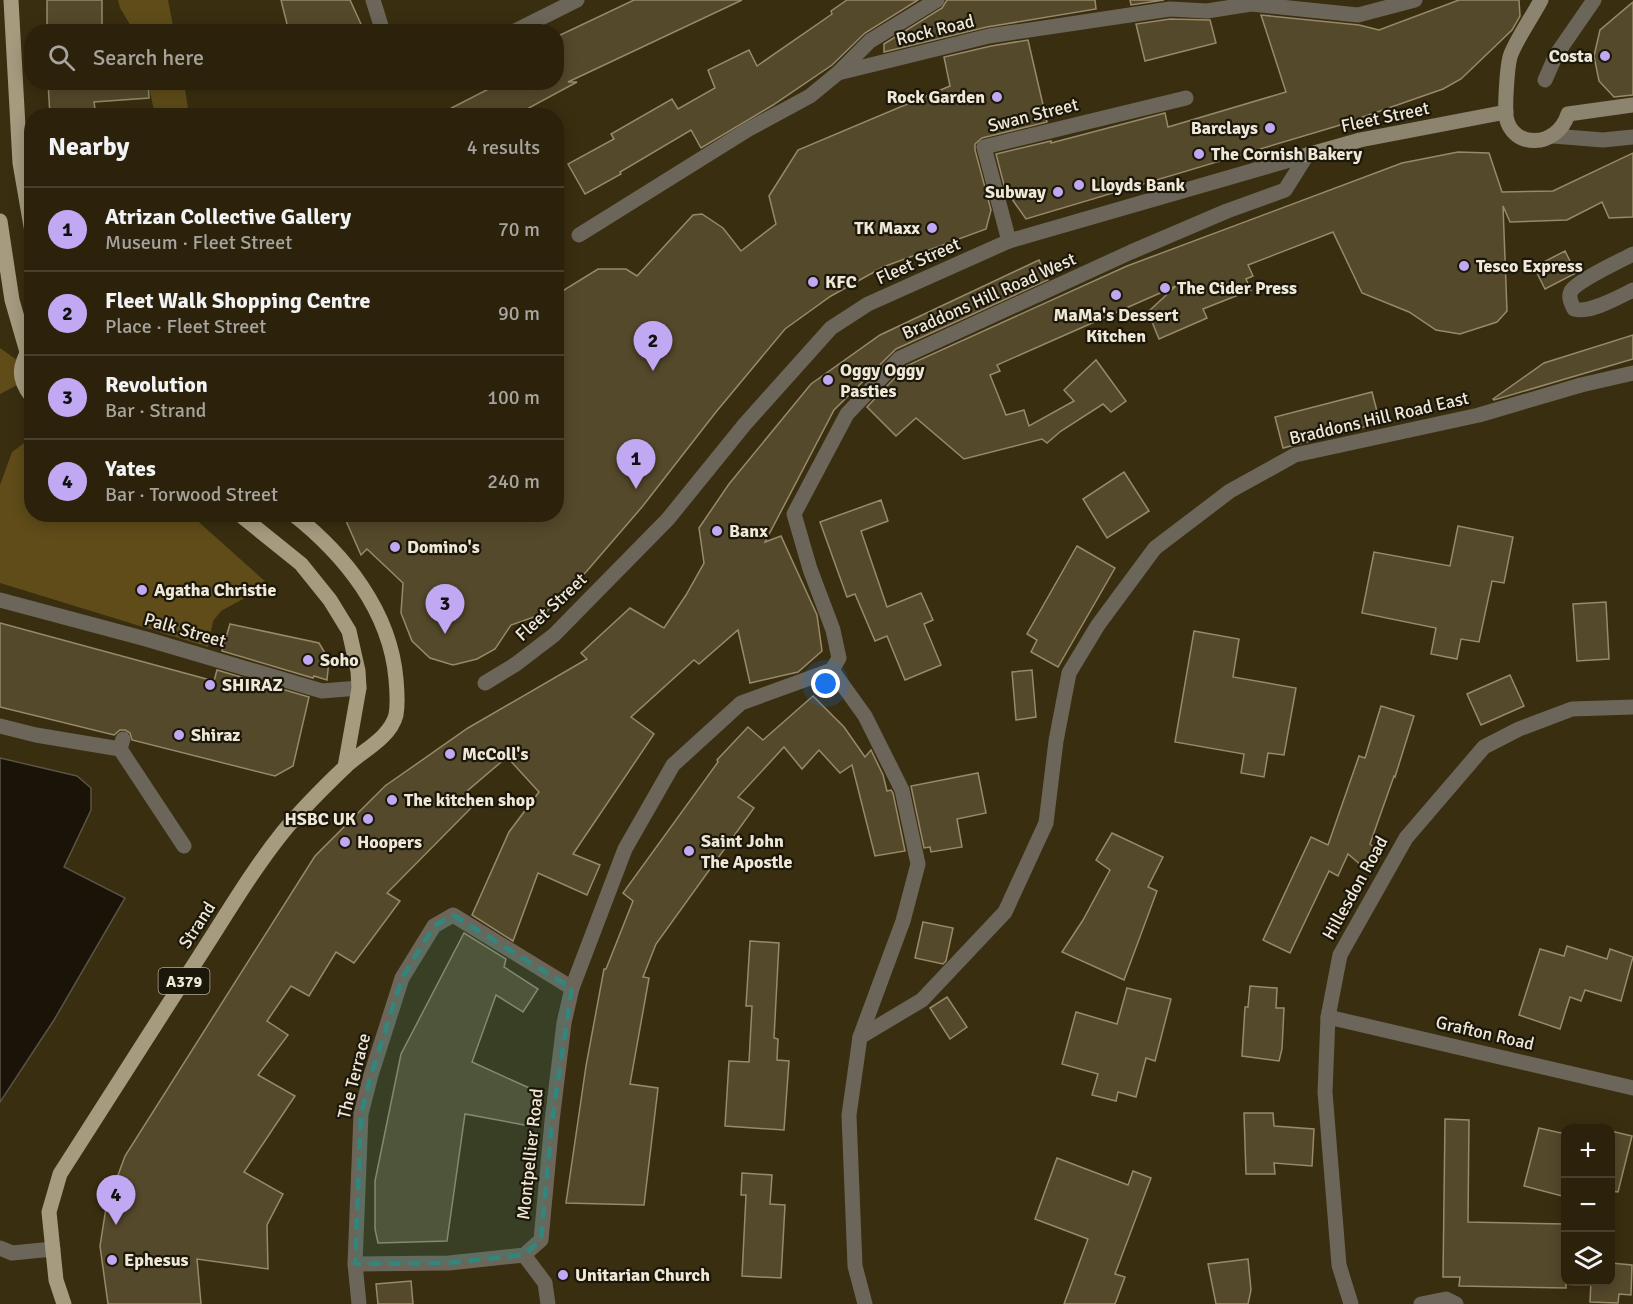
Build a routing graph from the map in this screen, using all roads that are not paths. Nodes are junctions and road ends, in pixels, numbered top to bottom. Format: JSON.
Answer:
{"nodes":[{"id":1,"x":11,"y":0,"type":"edge"},
{"id":2,"x":373,"y":0,"type":"edge"},
{"id":3,"x":577,"y":0,"type":"edge"},
{"id":4,"x":937,"y":0,"type":"edge"},
{"id":5,"x":1415,"y":0,"type":"edge"},
{"id":6,"x":1541,"y":0,"type":"edge"},
{"id":7,"x":1594,"y":0,"type":"edge"},
{"id":8,"x":380,"y":24,"type":"edge"},
{"id":9,"x":529,"y":24,"type":"edge"},
{"id":10,"x":838,"y":73,"type":"junction"},
{"id":11,"x":1545,"y":80,"type":"dead end"},
{"id":12,"x":1186,"y":98,"type":"dead end"},
{"id":13,"x":1633,"y":105,"type":"edge"},
{"id":14,"x":1506,"y":108,"type":"junction"},
{"id":15,"x":1553,"y":136,"type":"junction"},
{"id":16,"x":1633,"y":137,"type":"edge"},
{"id":17,"x":1306,"y":155,"type":"junction"},
{"id":18,"x":24,"y":186,"type":"edge"},
{"id":19,"x":0,"y":220,"type":"edge"},
{"id":20,"x":579,"y":236,"type":"dead end"},
{"id":21,"x":1009,"y":241,"type":"junction"},
{"id":22,"x":1633,"y":254,"type":"edge"},
{"id":23,"x":1633,"y":290,"type":"edge"},
{"id":24,"x":24,"y":335,"type":"edge"},
{"id":25,"x":24,"y":358,"type":"edge"},
{"id":26,"x":1633,"y":373,"type":"edge"},
{"id":27,"x":24,"y":384,"type":"edge"},
{"id":28,"x":249,"y":522,"type":"edge"},
{"id":29,"x":303,"y":522,"type":"edge"},
{"id":30,"x":0,"y":600,"type":"edge"},
{"id":31,"x":832,"y":670,"type":"junction"},
{"id":32,"x":485,"y":683,"type":"dead end"},
{"id":33,"x":359,"y":687,"type":"junction"},
{"id":34,"x":1633,"y":707,"type":"edge"},
{"id":35,"x":0,"y":726,"type":"edge"},
{"id":36,"x":345,"y":767,"type":"junction"},
{"id":37,"x":184,"y":846,"type":"dead end"},
{"id":38,"x":572,"y":987,"type":"junction"},
{"id":39,"x":1328,"y":1017,"type":"junction"},
{"id":40,"x":860,"y":1037,"type":"junction"},
{"id":41,"x":1633,"y":1088,"type":"edge"},
{"id":42,"x":0,"y":1248,"type":"edge"},
{"id":43,"x":53,"y":1249,"type":"junction"},
{"id":44,"x":524,"y":1255,"type":"junction"},
{"id":45,"x":355,"y":1264,"type":"junction"},
{"id":46,"x":64,"y":1304,"type":"edge"},
{"id":47,"x":359,"y":1304,"type":"edge"},
{"id":48,"x":548,"y":1304,"type":"edge"},
{"id":49,"x":865,"y":1304,"type":"edge"},
{"id":50,"x":1351,"y":1304,"type":"edge"},
{"id":51,"x":1421,"y":1304,"type":"edge"},
{"id":52,"x":1456,"y":1304,"type":"edge"}],
"edges":[{"from":1,"to":18,"type":"main road"},
{"from":2,"to":8,"type":"street"},
{"from":3,"to":9,"type":"street"},
{"from":4,"to":10,"type":"street"},
{"from":5,"to":10,"type":"street","name":"Rock Road"},
{"from":6,"to":14,"type":"street"},
{"from":7,"to":11,"type":"street"},
{"from":10,"to":20,"type":"street","name":"Rock Road"},
{"from":12,"to":21,"type":"street","name":"Swan Street"},
{"from":13,"to":15,"type":"street"},
{"from":14,"to":15,"type":"street"},
{"from":14,"to":17,"type":"street","name":"Fleet Street"},
{"from":15,"to":16,"type":"street"},
{"from":17,"to":21,"type":"street","name":"Fleet Street"},
{"from":17,"to":31,"type":"street","name":"Braddons Hill Road West"},
{"from":19,"to":24,"type":"main road"},
{"from":21,"to":32,"type":"street","name":"Fleet Street"},
{"from":22,"to":23,"type":"street"},
{"from":25,"to":27,"type":"main road"},
{"from":26,"to":40,"type":"street","name":"Braddons Hill Road East"},
{"from":28,"to":33,"type":"main road"},
{"from":29,"to":36,"type":"main road","name":"Strand","number":"A379"},
{"from":30,"to":33,"type":"street","name":"Palk Street"},
{"from":31,"to":38,"type":"street","name":"Montpellier Road"},
{"from":31,"to":40,"type":"street"},
{"from":33,"to":36,"type":"main road"},
{"from":34,"to":39,"type":"street","name":"Hillesdon Road"},
{"from":35,"to":37,"type":"street"},
{"from":36,"to":43,"type":"main road","name":"Strand","number":"A379"},
{"from":38,"to":44,"type":"street","name":"Montpellier Road"},
{"from":38,"to":45,"type":"street","name":"The Terrace"},
{"from":39,"to":41,"type":"street","name":"Grafton Road"},
{"from":39,"to":50,"type":"street","name":"Hillesdon Road"},
{"from":40,"to":49,"type":"street"},
{"from":42,"to":43,"type":"street"},
{"from":43,"to":46,"type":"main road","number":"A379"},
{"from":44,"to":45,"type":"street"},
{"from":44,"to":48,"type":"street"},
{"from":45,"to":47,"type":"street","name":"The Terrace"},
{"from":51,"to":52,"type":"street"}]}
